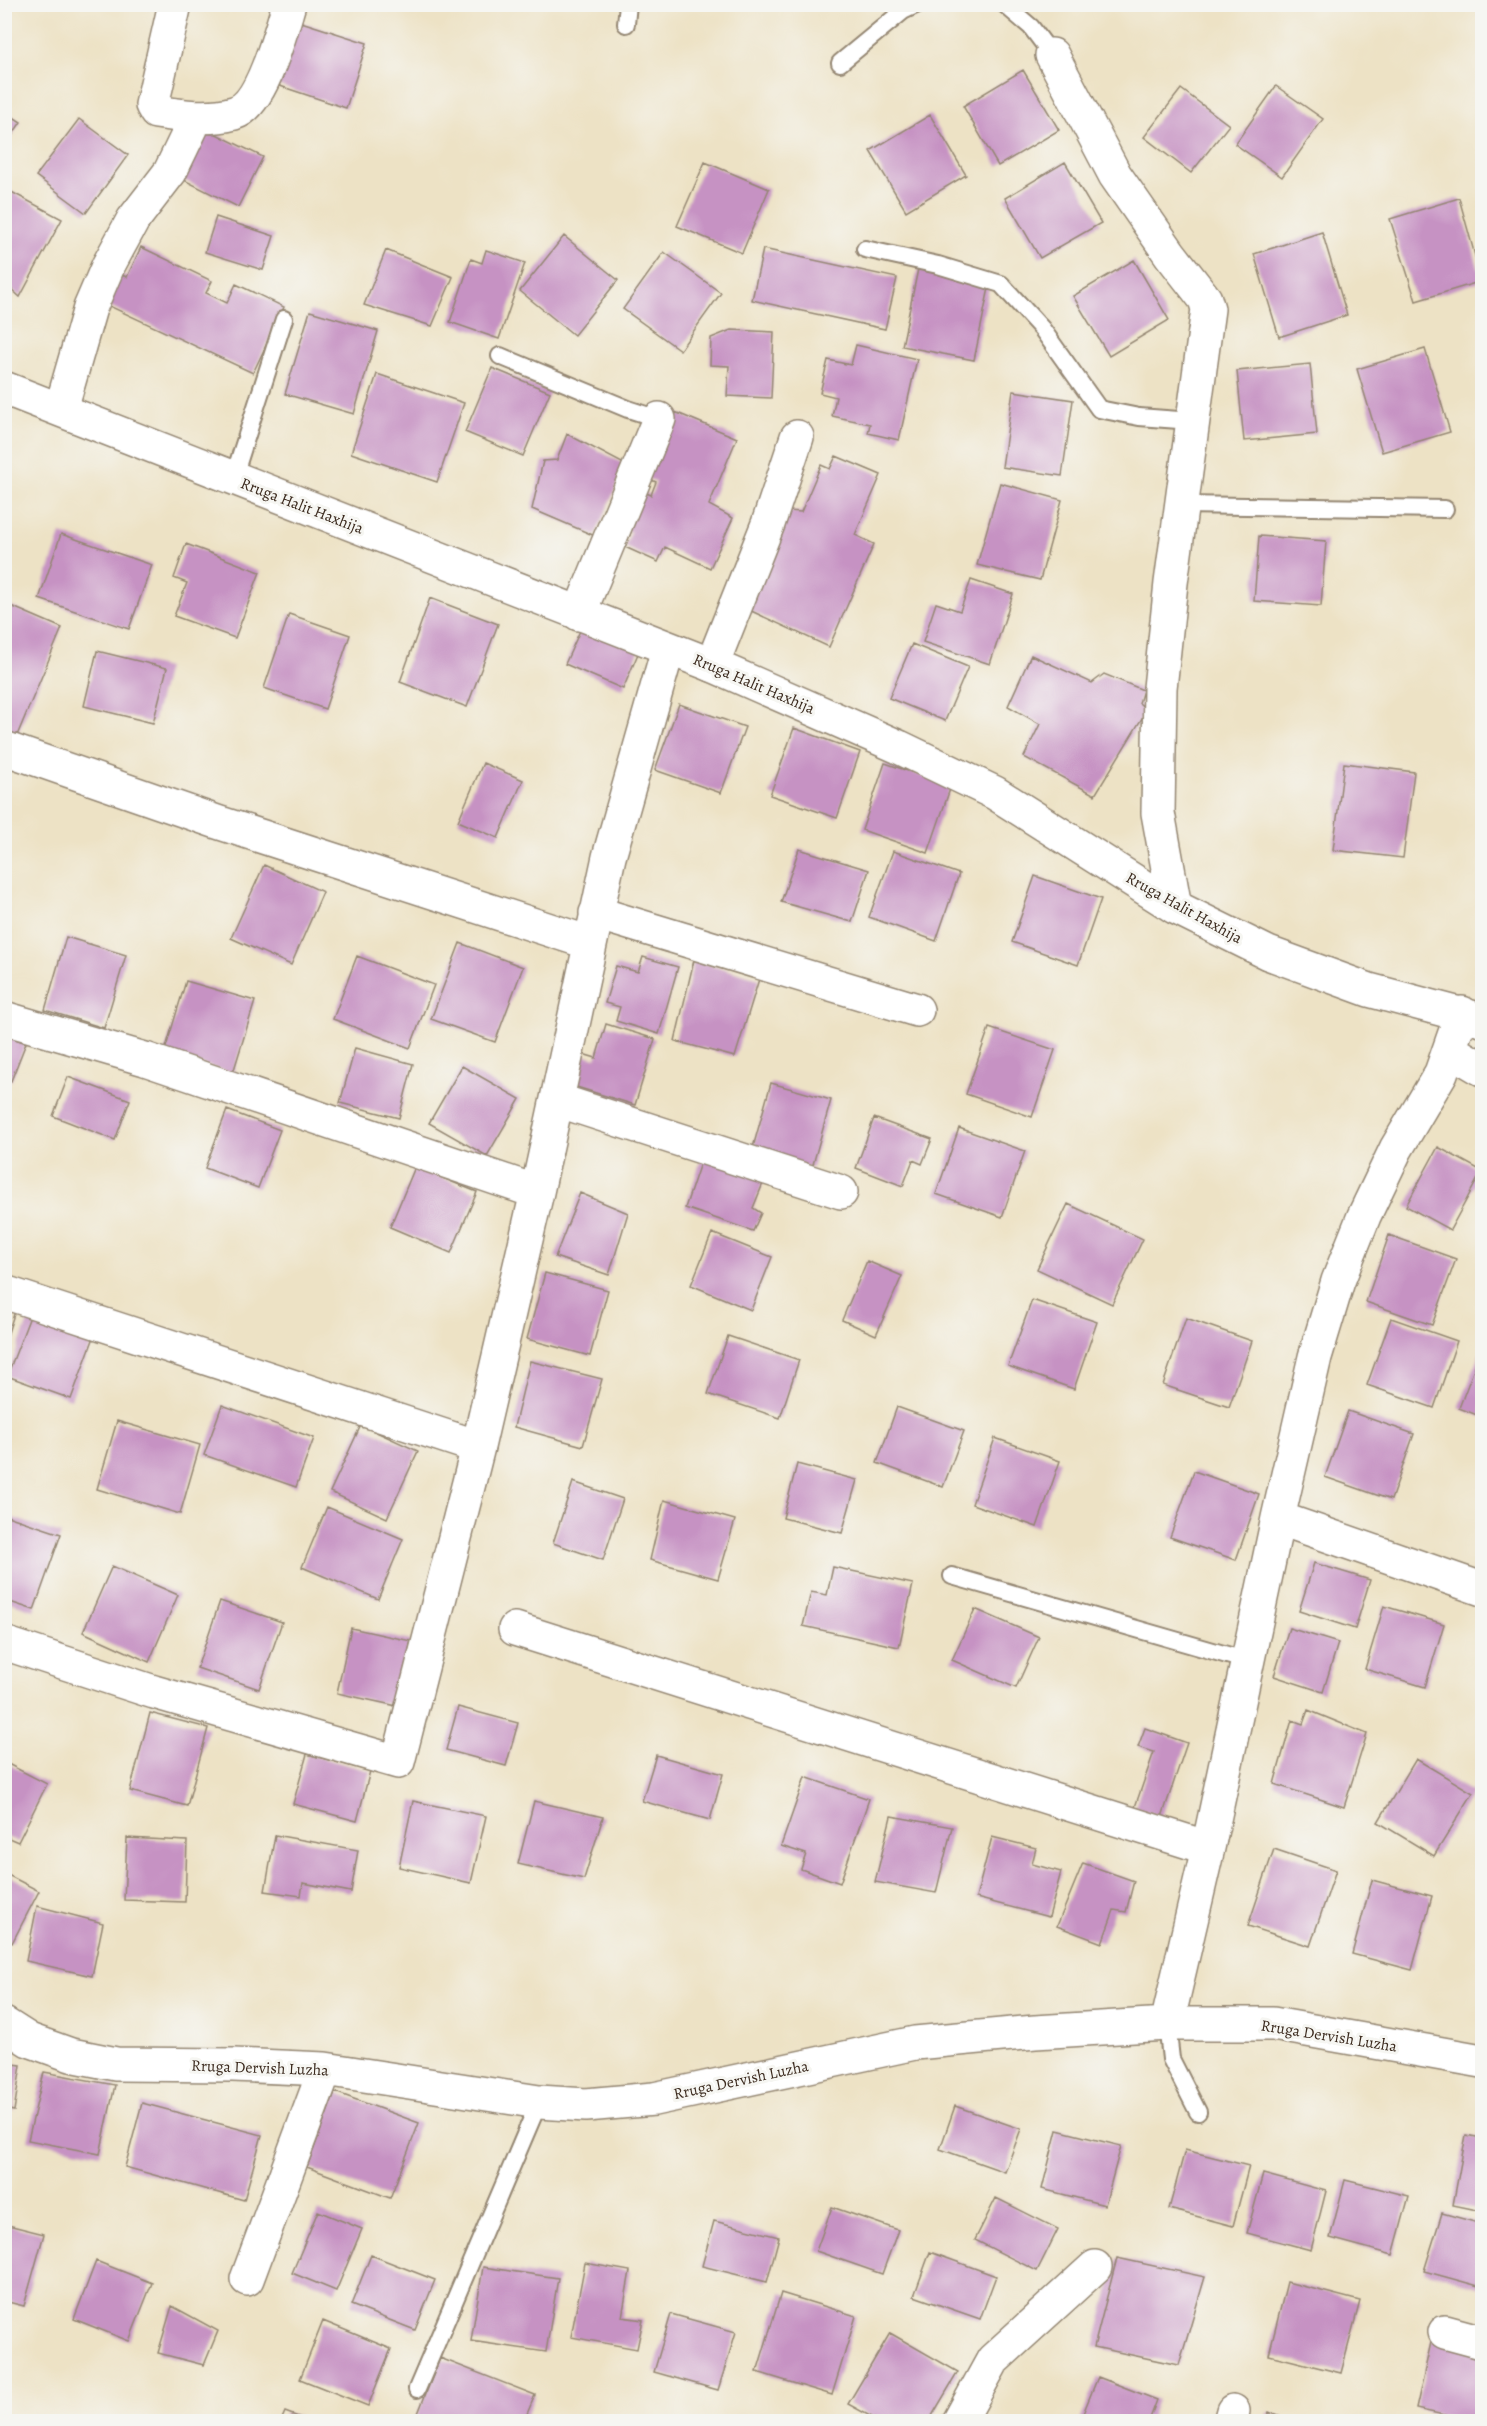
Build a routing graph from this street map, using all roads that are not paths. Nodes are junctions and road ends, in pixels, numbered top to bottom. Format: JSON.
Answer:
{"nodes":[{"id":1,"x":175,"y":4,"type":"edge"},
{"id":2,"x":289,"y":4,"type":"edge"},
{"id":3,"x":628,"y":4,"type":"edge"},
{"id":4,"x":918,"y":4,"type":"edge"},
{"id":5,"x":1004,"y":4,"type":"edge"},
{"id":6,"x":626,"y":24,"type":"dead end"},
{"id":7,"x":1052,"y":55,"type":"joint"},
{"id":8,"x":840,"y":63,"type":"dead end"},
{"id":9,"x":196,"y":118,"type":"junction"},
{"id":10,"x":865,"y":249,"type":"dead end"},
{"id":11,"x":284,"y":319,"type":"dead end"},
{"id":12,"x":500,"y":356,"type":"dead end"},
{"id":13,"x":4,"y":388,"type":"edge"},
{"id":14,"x":61,"y":409,"type":"junction"},
{"id":15,"x":659,"y":419,"type":"joint"},
{"id":16,"x":1192,"y":421,"type":"junction"},
{"id":17,"x":797,"y":437,"type":"dead end"},
{"id":18,"x":233,"y":480,"type":"junction"},
{"id":19,"x":1181,"y":505,"type":"junction"},
{"id":20,"x":1445,"y":509,"type":"dead end"},
{"id":21,"x":579,"y":614,"type":"junction"},
{"id":22,"x":669,"y":649,"type":"junction"},
{"id":23,"x":712,"y":665,"type":"junction"},
{"id":24,"x":4,"y":748,"type":"edge"},
{"id":25,"x":1175,"y":907,"type":"junction"},
{"id":26,"x":593,"y":928,"type":"junction"},
{"id":27,"x":917,"y":1010,"type":"dead end"},
{"id":28,"x":1472,"y":1017,"type":"edge"},
{"id":29,"x":4,"y":1018,"type":"edge"},
{"id":30,"x":1450,"y":1050,"type":"junction"},
{"id":31,"x":1482,"y":1069,"type":"edge"},
{"id":32,"x":557,"y":1100,"type":"junction"},
{"id":33,"x":537,"y":1192,"type":"junction"},
{"id":34,"x":842,"y":1192,"type":"dead end"},
{"id":35,"x":4,"y":1292,"type":"edge"},
{"id":36,"x":478,"y":1446,"type":"junction"},
{"id":37,"x":1278,"y":1518,"type":"junction"},
{"id":38,"x":952,"y":1576,"type":"dead end"},
{"id":39,"x":1482,"y":1589,"type":"edge"},
{"id":40,"x":515,"y":1629,"type":"dead end"},
{"id":41,"x":4,"y":1643,"type":"edge"},
{"id":42,"x":1248,"y":1661,"type":"junction"},
{"id":43,"x":1208,"y":1848,"type":"junction"},
{"id":44,"x":4,"y":2024,"type":"edge"},
{"id":45,"x":1167,"y":2024,"type":"junction"},
{"id":46,"x":1482,"y":2061,"type":"edge"},
{"id":47,"x":325,"y":2069,"type":"junction"},
{"id":48,"x":539,"y":2102,"type":"junction"},
{"id":49,"x":1198,"y":2112,"type":"dead end"},
{"id":50,"x":1095,"y":2266,"type":"dead end"},
{"id":51,"x":247,"y":2278,"type":"dead end"},
{"id":52,"x":1445,"y":2332,"type":"dead end"},
{"id":53,"x":1482,"y":2342,"type":"edge"},
{"id":54,"x":417,"y":2389,"type":"dead end"},
{"id":55,"x":959,"y":2421,"type":"edge"}],
"edges":[{"from":1,"to":9,"type":"street"},
{"from":2,"to":9,"type":"street"},
{"from":3,"to":6,"type":"lane"},
{"from":4,"to":8,"type":"lane"},
{"from":5,"to":7,"type":"lane"},
{"from":7,"to":16,"type":"street"},
{"from":9,"to":14,"type":"street"},
{"from":10,"to":16,"type":"lane"},
{"from":11,"to":18,"type":"lane"},
{"from":12,"to":15,"type":"lane"},
{"from":13,"to":14,"type":"street","name":"Rruga Halit Haxhija"},
{"from":14,"to":18,"type":"street","name":"Rruga Halit Haxhija"},
{"from":15,"to":21,"type":"street"},
{"from":16,"to":19,"type":"street"},
{"from":17,"to":23,"type":"street"},
{"from":18,"to":21,"type":"street","name":"Rruga Halit Haxhija"},
{"from":19,"to":20,"type":"lane"},
{"from":19,"to":25,"type":"street"},
{"from":21,"to":22,"type":"street","name":"Rruga Halit Haxhija"},
{"from":22,"to":23,"type":"street","name":"Rruga Halit Haxhija"},
{"from":22,"to":26,"type":"street"},
{"from":23,"to":25,"type":"street","name":"Rruga Halit Haxhija"},
{"from":24,"to":26,"type":"street"},
{"from":25,"to":28,"type":"street","name":"Rruga Halit Haxhija"},
{"from":26,"to":27,"type":"street"},
{"from":26,"to":32,"type":"street"},
{"from":28,"to":30,"type":"street"},
{"from":29,"to":33,"type":"street"},
{"from":30,"to":31,"type":"street"},
{"from":30,"to":37,"type":"street"},
{"from":32,"to":33,"type":"street"},
{"from":32,"to":34,"type":"street"},
{"from":33,"to":36,"type":"street"},
{"from":35,"to":36,"type":"street"},
{"from":36,"to":41,"type":"street"},
{"from":37,"to":39,"type":"street"},
{"from":37,"to":42,"type":"street"},
{"from":38,"to":42,"type":"lane"},
{"from":40,"to":43,"type":"street"},
{"from":42,"to":43,"type":"street"},
{"from":43,"to":45,"type":"street"},
{"from":44,"to":47,"type":"street","name":"Rruga Dervish Luzha"},
{"from":45,"to":46,"type":"street","name":"Rruga Dervish Luzha"},
{"from":45,"to":48,"type":"street","name":"Rruga Dervish Luzha"},
{"from":45,"to":49,"type":"lane"},
{"from":47,"to":48,"type":"street","name":"Rruga Dervish Luzha"},
{"from":47,"to":51,"type":"street"},
{"from":48,"to":54,"type":"lane"},
{"from":50,"to":55,"type":"street"},
{"from":52,"to":53,"type":"street"}]}
